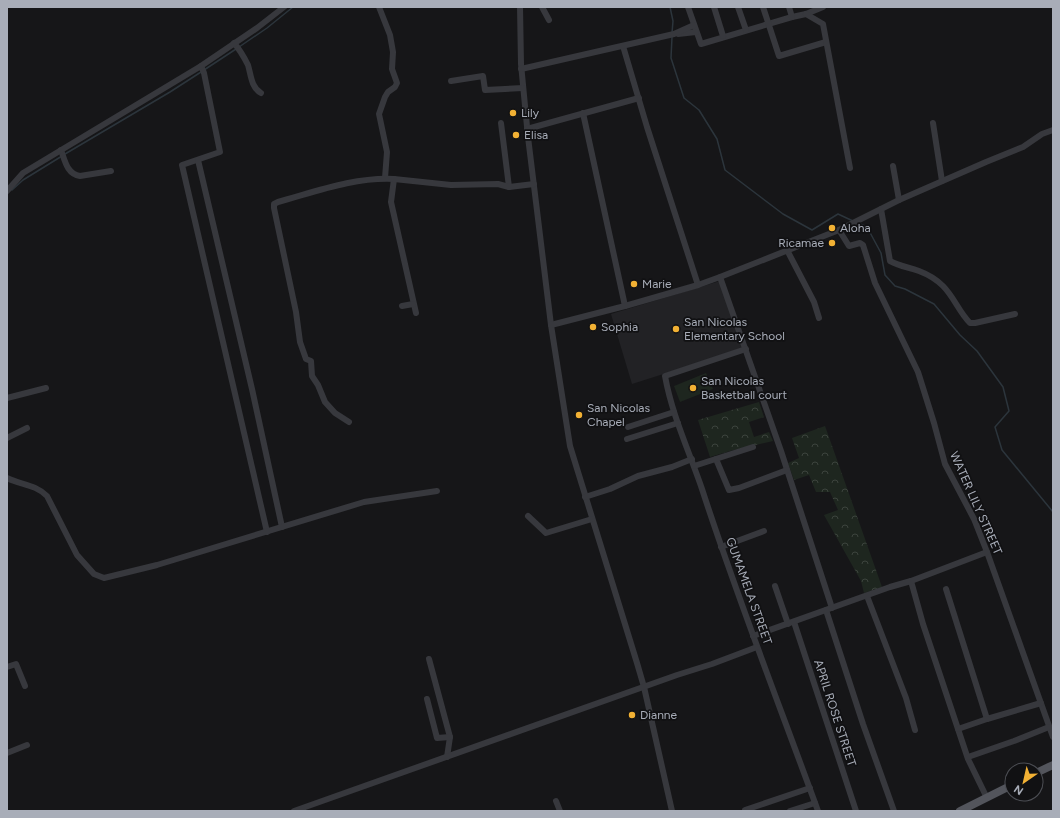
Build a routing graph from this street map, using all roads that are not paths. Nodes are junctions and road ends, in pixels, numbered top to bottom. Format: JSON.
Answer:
{"nodes":[{"id":1,"x":284,"y":7,"type":"edge"},
{"id":2,"x":379,"y":7,"type":"edge"},
{"id":3,"x":520,"y":7,"type":"edge"},
{"id":4,"x":542,"y":7,"type":"edge"},
{"id":5,"x":688,"y":7,"type":"edge"},
{"id":6,"x":714,"y":7,"type":"edge"},
{"id":7,"x":738,"y":7,"type":"edge"},
{"id":8,"x":764,"y":7,"type":"edge"},
{"id":9,"x":789,"y":7,"type":"edge"},
{"id":10,"x":823,"y":7,"type":"edge"},
{"id":11,"x":806,"y":14,"type":"junction"},
{"id":12,"x":792,"y":17,"type":"junction"},
{"id":13,"x":549,"y":20,"type":"dead end"},
{"id":14,"x":769,"y":24,"type":"junction"},
{"id":15,"x":694,"y":25,"type":"junction"},
{"id":16,"x":746,"y":30,"type":"junction"},
{"id":17,"x":696,"y":32,"type":"junction"},
{"id":18,"x":674,"y":34,"type":"junction"},
{"id":19,"x":723,"y":36,"type":"junction"},
{"id":20,"x":826,"y":42,"type":"junction"},
{"id":21,"x":234,"y":43,"type":"junction"},
{"id":22,"x":623,"y":46,"type":"junction"},
{"id":23,"x":201,"y":66,"type":"junction"},
{"id":24,"x":521,"y":69,"type":"junction"},
{"id":25,"x":451,"y":81,"type":"dead end"},
{"id":26,"x":523,"y":88,"type":"junction"},
{"id":27,"x":261,"y":93,"type":"dead end"},
{"id":28,"x":639,"y":98,"type":"junction"},
{"id":29,"x":583,"y":114,"type":"junction"},
{"id":30,"x":501,"y":123,"type":"dead end"},
{"id":31,"x":933,"y":123,"type":"dead end"},
{"id":32,"x":527,"y":129,"type":"junction"},
{"id":33,"x":1053,"y":130,"type":"edge"},
{"id":34,"x":61,"y":150,"type":"junction"},
{"id":35,"x":198,"y":160,"type":"junction"},
{"id":36,"x":893,"y":166,"type":"dead end"},
{"id":37,"x":850,"y":168,"type":"dead end"},
{"id":38,"x":111,"y":171,"type":"dead end"},
{"id":39,"x":385,"y":178,"type":"junction"},
{"id":40,"x":394,"y":179,"type":"junction"},
{"id":41,"x":942,"y":181,"type":"junction"},
{"id":42,"x":534,"y":184,"type":"junction"},
{"id":43,"x":509,"y":187,"type":"junction"},
{"id":44,"x":7,"y":191,"type":"edge"},
{"id":45,"x":899,"y":200,"type":"junction"},
{"id":46,"x":881,"y":209,"type":"junction"},
{"id":47,"x":839,"y":230,"type":"junction"},
{"id":48,"x":787,"y":250,"type":"junction"},
{"id":49,"x":720,"y":277,"type":"junction"},
{"id":50,"x":698,"y":285,"type":"junction"},
{"id":51,"x":413,"y":304,"type":"junction"},
{"id":52,"x":402,"y":306,"type":"dead end"},
{"id":53,"x":625,"y":306,"type":"junction"},
{"id":54,"x":416,"y":313,"type":"dead end"},
{"id":55,"x":1015,"y":314,"type":"dead end"},
{"id":56,"x":819,"y":318,"type":"dead end"},
{"id":57,"x":551,"y":325,"type":"junction"},
{"id":58,"x":746,"y":349,"type":"junction"},
{"id":59,"x":46,"y":388,"type":"dead end"},
{"id":60,"x":7,"y":398,"type":"edge"},
{"id":61,"x":674,"y":412,"type":"junction"},
{"id":62,"x":349,"y":422,"type":"dead end"},
{"id":63,"x":678,"y":423,"type":"junction"},
{"id":64,"x":628,"y":427,"type":"dead end"},
{"id":65,"x":27,"y":428,"type":"dead end"},
{"id":66,"x":7,"y":438,"type":"edge"},
{"id":67,"x":627,"y":439,"type":"dead end"},
{"id":68,"x":753,"y":447,"type":"dead end"},
{"id":69,"x":716,"y":459,"type":"junction"},
{"id":70,"x":693,"y":463,"type":"junction"},
{"id":71,"x":787,"y":470,"type":"junction"},
{"id":72,"x":7,"y":478,"type":"edge"},
{"id":73,"x":437,"y":491,"type":"dead end"},
{"id":74,"x":585,"y":497,"type":"junction"},
{"id":75,"x":528,"y":516,"type":"dead end"},
{"id":76,"x":592,"y":519,"type":"junction"},
{"id":77,"x":282,"y":527,"type":"junction"},
{"id":78,"x":764,"y":531,"type":"dead end"},
{"id":79,"x":267,"y":532,"type":"junction"},
{"id":80,"x":721,"y":547,"type":"junction"},
{"id":81,"x":987,"y":552,"type":"junction"},
{"id":82,"x":911,"y":581,"type":"junction"},
{"id":83,"x":775,"y":586,"type":"dead end"},
{"id":84,"x":946,"y":589,"type":"dead end"},
{"id":85,"x":867,"y":596,"type":"junction"},
{"id":86,"x":829,"y":609,"type":"junction"},
{"id":87,"x":791,"y":623,"type":"junction"},
{"id":88,"x":753,"y":636,"type":"junction"},
{"id":89,"x":757,"y":646,"type":"junction"},
{"id":90,"x":428,"y":658,"type":"dead end"},
{"id":91,"x":7,"y":667,"type":"edge"},
{"id":92,"x":25,"y":686,"type":"dead end"},
{"id":93,"x":644,"y":687,"type":"junction"},
{"id":94,"x":427,"y":699,"type":"dead end"},
{"id":95,"x":1041,"y":703,"type":"junction"},
{"id":96,"x":987,"y":719,"type":"junction"},
{"id":97,"x":1049,"y":727,"type":"junction"},
{"id":98,"x":958,"y":729,"type":"junction"},
{"id":99,"x":915,"y":730,"type":"dead end"},
{"id":100,"x":450,"y":737,"type":"junction"},
{"id":101,"x":1053,"y":737,"type":"edge"},
{"id":102,"x":27,"y":745,"type":"dead end"},
{"id":103,"x":7,"y":753,"type":"edge"},
{"id":104,"x":448,"y":757,"type":"junction"},
{"id":105,"x":968,"y":757,"type":"junction"},
{"id":106,"x":810,"y":788,"type":"junction"},
{"id":107,"x":1004,"y":789,"type":"edge"},
{"id":108,"x":987,"y":798,"type":"junction"},
{"id":109,"x":556,"y":801,"type":"dead end"},
{"id":110,"x":815,"y":803,"type":"junction"},
{"id":111,"x":745,"y":810,"type":"edge"},
{"id":112,"x":294,"y":811,"type":"edge"},
{"id":113,"x":560,"y":811,"type":"edge"},
{"id":114,"x":672,"y":811,"type":"edge"},
{"id":115,"x":790,"y":811,"type":"edge"},
{"id":116,"x":818,"y":811,"type":"edge"},
{"id":117,"x":856,"y":811,"type":"edge"},
{"id":118,"x":894,"y":811,"type":"edge"},
{"id":119,"x":960,"y":811,"type":"edge"}],
"edges":[{"from":1,"to":21,"type":"street"},
{"from":2,"to":39,"type":"street"},
{"from":3,"to":24,"type":"street"},
{"from":4,"to":13,"type":"street"},
{"from":5,"to":15,"type":"street"},
{"from":6,"to":19,"type":"street"},
{"from":7,"to":16,"type":"street"},
{"from":8,"to":14,"type":"street"},
{"from":9,"to":12,"type":"street"},
{"from":10,"to":11,"type":"street"},
{"from":11,"to":12,"type":"street"},
{"from":11,"to":20,"type":"street"},
{"from":12,"to":14,"type":"street"},
{"from":14,"to":16,"type":"street"},
{"from":14,"to":20,"type":"street"},
{"from":15,"to":17,"type":"street"},
{"from":15,"to":18,"type":"street"},
{"from":16,"to":19,"type":"street"},
{"from":17,"to":18,"type":"street"},
{"from":17,"to":19,"type":"street"},
{"from":18,"to":22,"type":"street"},
{"from":20,"to":37,"type":"street"},
{"from":21,"to":23,"type":"street"},
{"from":21,"to":27,"type":"street"},
{"from":22,"to":24,"type":"street"},
{"from":22,"to":28,"type":"street"},
{"from":23,"to":34,"type":"street"},
{"from":23,"to":35,"type":"street"},
{"from":24,"to":26,"type":"street"},
{"from":25,"to":26,"type":"street"},
{"from":26,"to":32,"type":"street"},
{"from":28,"to":29,"type":"street"},
{"from":28,"to":50,"type":"street"},
{"from":29,"to":32,"type":"street"},
{"from":29,"to":53,"type":"street"},
{"from":30,"to":43,"type":"street"},
{"from":31,"to":41,"type":"street"},
{"from":32,"to":42,"type":"street"},
{"from":33,"to":41,"type":"street"},
{"from":34,"to":38,"type":"street"},
{"from":34,"to":44,"type":"street"},
{"from":35,"to":77,"type":"street"},
{"from":35,"to":79,"type":"street"},
{"from":36,"to":45,"type":"street"},
{"from":39,"to":40,"type":"street"},
{"from":39,"to":62,"type":"street"},
{"from":40,"to":43,"type":"street"},
{"from":40,"to":51,"type":"street"},
{"from":41,"to":45,"type":"street"},
{"from":42,"to":43,"type":"street"},
{"from":42,"to":57,"type":"street"},
{"from":45,"to":46,"type":"street"},
{"from":46,"to":47,"type":"street"},
{"from":46,"to":55,"type":"street"},
{"from":47,"to":48,"type":"street"},
{"from":47,"to":81,"type":"street","name":"WATER LILY STREET"},
{"from":48,"to":49,"type":"street"},
{"from":48,"to":56,"type":"street"},
{"from":49,"to":50,"type":"street"},
{"from":49,"to":58,"type":"street"},
{"from":50,"to":53,"type":"street"},
{"from":51,"to":52,"type":"street"},
{"from":51,"to":54,"type":"street"},
{"from":53,"to":57,"type":"street"},
{"from":57,"to":74,"type":"street"},
{"from":58,"to":61,"type":"street","name":"GUMAMELA STREET"},
{"from":58,"to":71,"type":"street"},
{"from":59,"to":60,"type":"street"},
{"from":61,"to":63,"type":"street","name":"GUMAMELA STREET"},
{"from":61,"to":64,"type":"street"},
{"from":63,"to":67,"type":"street"},
{"from":63,"to":70,"type":"street","name":"GUMAMELA STREET"},
{"from":65,"to":66,"type":"street"},
{"from":68,"to":69,"type":"street"},
{"from":69,"to":70,"type":"street"},
{"from":69,"to":71,"type":"street"},
{"from":70,"to":74,"type":"street"},
{"from":70,"to":80,"type":"street","name":"GUMAMELA STREET"},
{"from":71,"to":86,"type":"street"},
{"from":72,"to":79,"type":"street"},
{"from":73,"to":77,"type":"street"},
{"from":74,"to":76,"type":"street"},
{"from":75,"to":76,"type":"street"},
{"from":76,"to":93,"type":"street"},
{"from":77,"to":79,"type":"street"},
{"from":78,"to":80,"type":"street"},
{"from":80,"to":88,"type":"street","name":"GUMAMELA STREET"},
{"from":81,"to":82,"type":"street"},
{"from":81,"to":95,"type":"street","name":"WATER LILY STREET"},
{"from":82,"to":85,"type":"street"},
{"from":82,"to":98,"type":"street"},
{"from":83,"to":87,"type":"street","name":"APRIL ROSE STREET"},
{"from":84,"to":96,"type":"street"},
{"from":85,"to":86,"type":"street"},
{"from":85,"to":99,"type":"street"},
{"from":86,"to":87,"type":"street"},
{"from":86,"to":118,"type":"street"},
{"from":87,"to":88,"type":"street"},
{"from":87,"to":117,"type":"street","name":"APRIL ROSE STREET"},
{"from":88,"to":89,"type":"street","name":"GUMAMELA STREET"},
{"from":89,"to":93,"type":"street"},
{"from":89,"to":106,"type":"street","name":"GUMAMELA STREET"},
{"from":90,"to":100,"type":"street"},
{"from":91,"to":92,"type":"street"},
{"from":93,"to":104,"type":"street"},
{"from":93,"to":114,"type":"street"},
{"from":94,"to":100,"type":"street"},
{"from":95,"to":96,"type":"street"},
{"from":95,"to":97,"type":"street","name":"WATER LILY STREET"},
{"from":96,"to":98,"type":"street"},
{"from":97,"to":101,"type":"street","name":"WATER LILY STREET"},
{"from":97,"to":105,"type":"street"},
{"from":98,"to":105,"type":"street"},
{"from":100,"to":104,"type":"street"},
{"from":102,"to":103,"type":"street"},
{"from":104,"to":112,"type":"street"},
{"from":105,"to":108,"type":"street"},
{"from":106,"to":110,"type":"street","name":"GUMAMELA STREET"},
{"from":106,"to":111,"type":"street"},
{"from":107,"to":108,"type":"main road"},
{"from":108,"to":119,"type":"main road"},
{"from":109,"to":113,"type":"street"},
{"from":110,"to":115,"type":"street"},
{"from":110,"to":116,"type":"street","name":"GUMAMELA STREET"}]}
